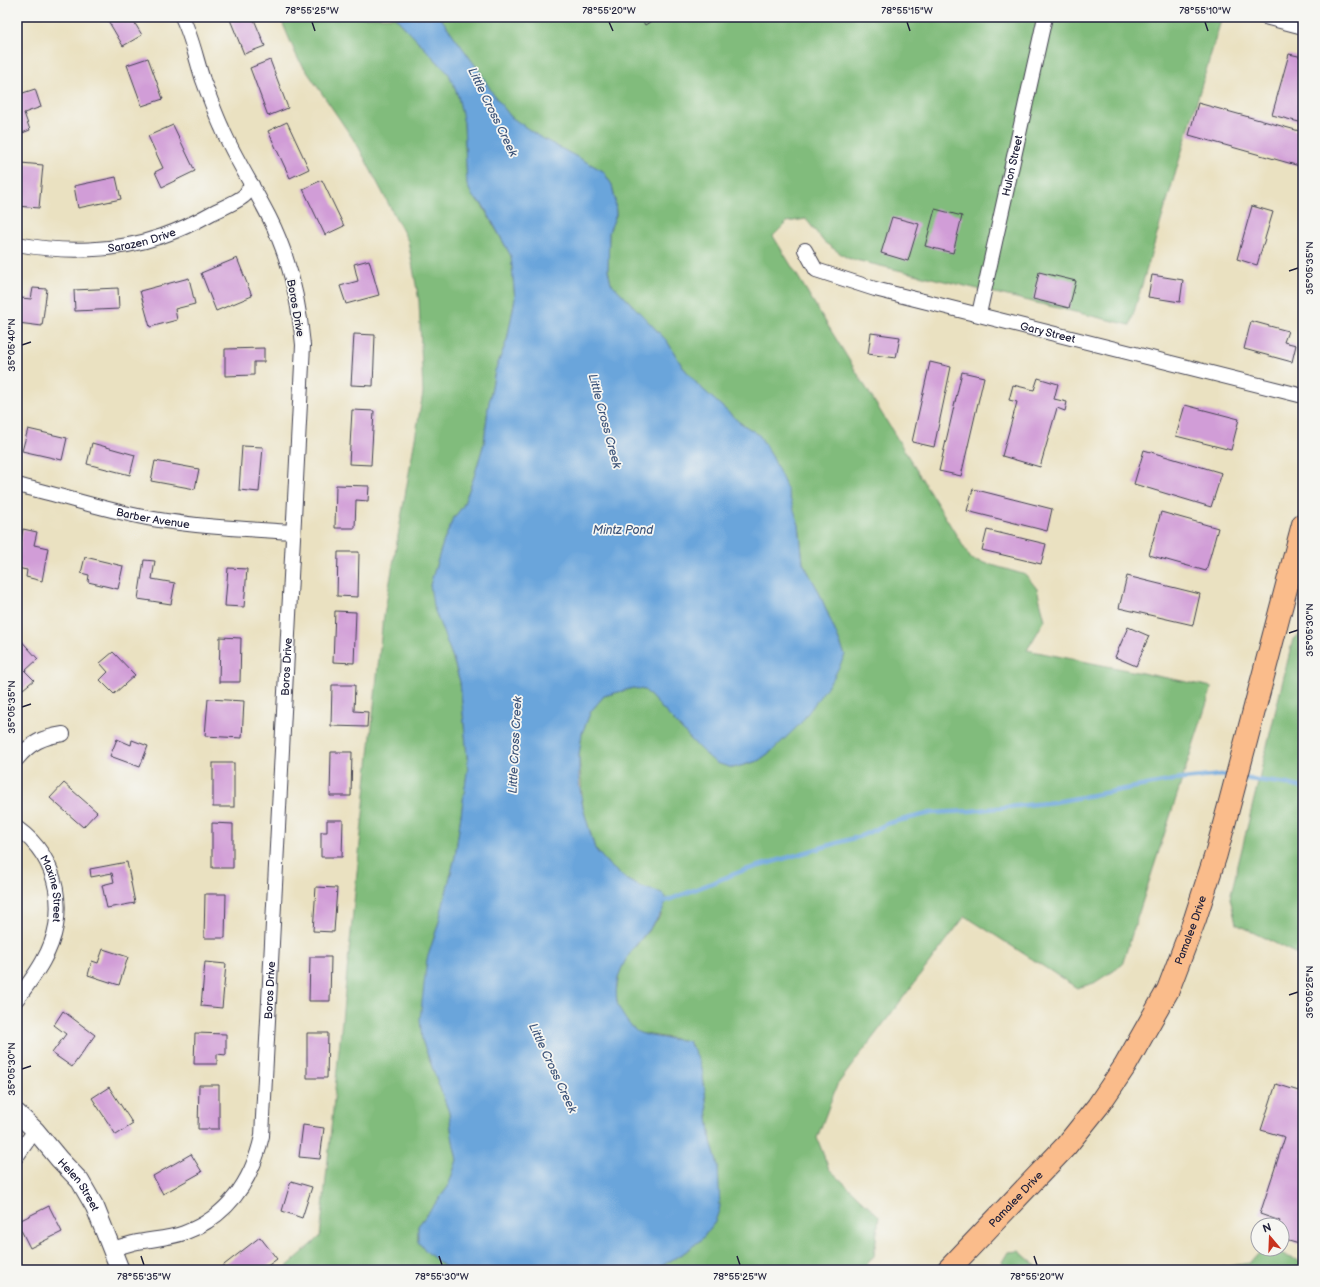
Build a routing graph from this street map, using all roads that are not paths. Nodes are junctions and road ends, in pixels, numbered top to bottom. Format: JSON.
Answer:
{"nodes":[{"id":1,"x":182,"y":17,"type":"edge"},
{"id":2,"x":1045,"y":17,"type":"edge"},
{"id":3,"x":1265,"y":17,"type":"edge"},
{"id":4,"x":1303,"y":27,"type":"edge"},
{"id":5,"x":252,"y":185,"type":"junction"},
{"id":6,"x":17,"y":244,"type":"edge"},
{"id":7,"x":805,"y":250,"type":"dead end"},
{"id":8,"x":979,"y":314,"type":"junction"},
{"id":9,"x":1303,"y":396,"type":"edge"},
{"id":10,"x":17,"y":485,"type":"edge"},
{"id":11,"x":1303,"y":524,"type":"edge"},
{"id":12,"x":293,"y":532,"type":"junction"},
{"id":13,"x":63,"y":734,"type":"dead end"},
{"id":14,"x":17,"y":759,"type":"edge"},
{"id":15,"x":17,"y":828,"type":"edge"},
{"id":16,"x":17,"y":999,"type":"edge"},
{"id":17,"x":17,"y":1113,"type":"edge"},
{"id":18,"x":35,"y":1130,"type":"junction"},
{"id":19,"x":17,"y":1156,"type":"edge"},
{"id":20,"x":112,"y":1249,"type":"junction"},
{"id":21,"x":956,"y":1268,"type":"edge"},
{"id":22,"x":120,"y":1270,"type":"edge"}],
"edges":[{"from":1,"to":5,"type":"street","name":"Boros Drive"},
{"from":2,"to":8,"type":"street","name":"Hulon Street"},
{"from":3,"to":4,"type":"street"},
{"from":5,"to":6,"type":"street","name":"Sarazen Drive"},
{"from":5,"to":12,"type":"street","name":"Boros Drive"},
{"from":7,"to":8,"type":"street","name":"Gary Street"},
{"from":8,"to":9,"type":"street","name":"Gary Street"},
{"from":10,"to":12,"type":"street","name":"Barber Avenue"},
{"from":11,"to":21,"type":"main road","name":"Pamalee Drive"},
{"from":12,"to":20,"type":"street","name":"Boros Drive"},
{"from":13,"to":14,"type":"street"},
{"from":15,"to":16,"type":"street","name":"Maxine Street"},
{"from":17,"to":18,"type":"street","name":"Helen Street"},
{"from":18,"to":19,"type":"street"},
{"from":18,"to":20,"type":"street","name":"Helen Street"},
{"from":20,"to":22,"type":"street","name":"Helen Street"}]}
